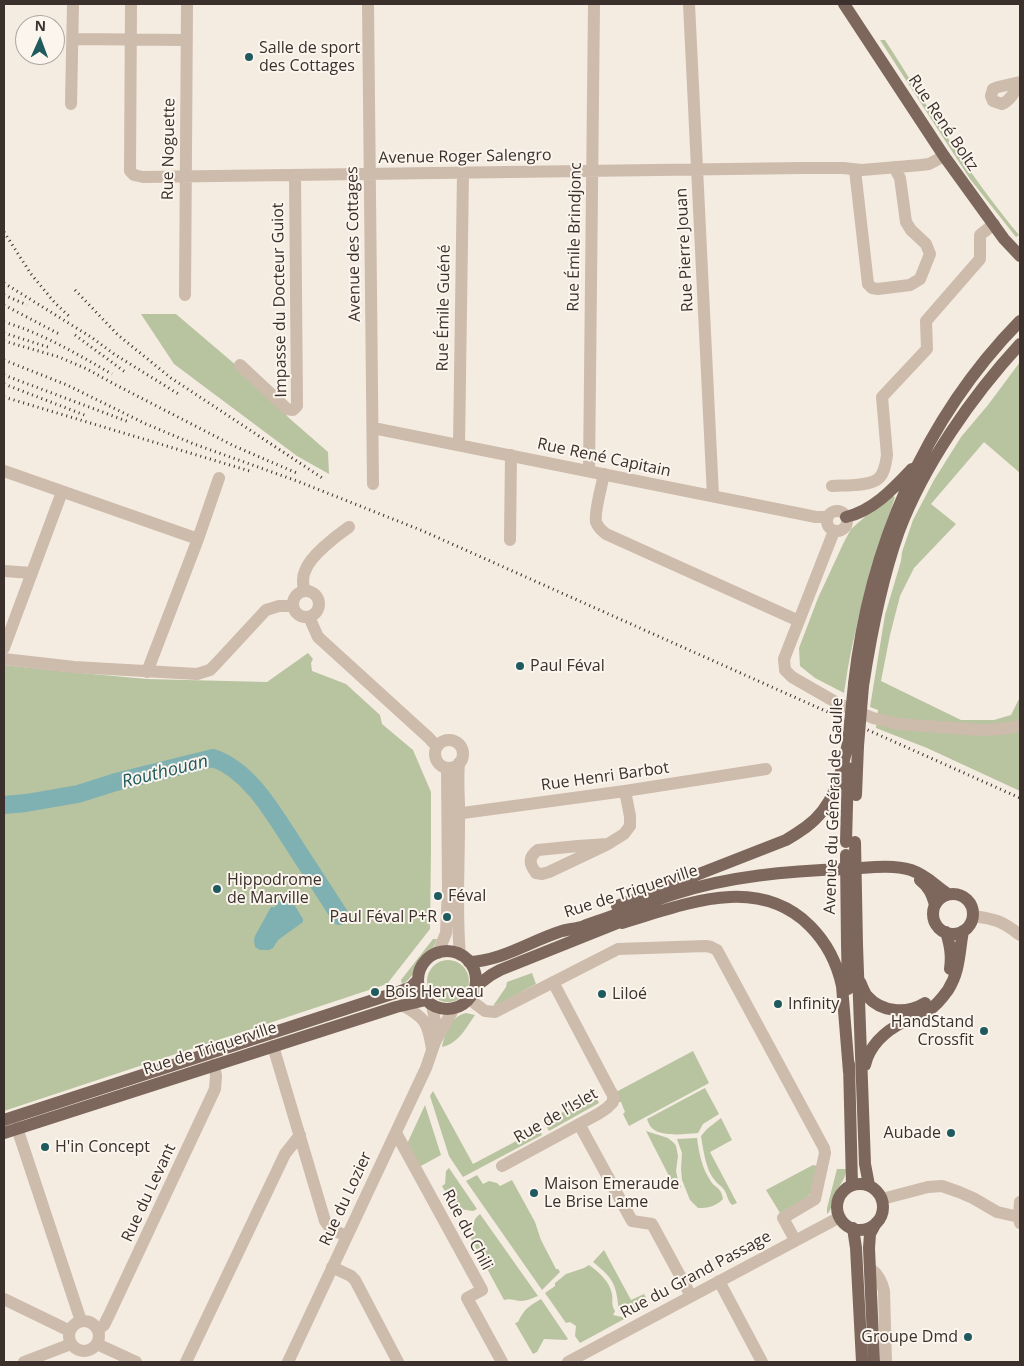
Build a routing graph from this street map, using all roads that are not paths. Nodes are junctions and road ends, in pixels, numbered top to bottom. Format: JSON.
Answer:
{"nodes":[{"id":1,"x":73,"y":4,"type":"edge"},
{"id":2,"x":131,"y":4,"type":"edge"},
{"id":3,"x":187,"y":4,"type":"edge"},
{"id":4,"x":368,"y":4,"type":"edge"},
{"id":5,"x":594,"y":4,"type":"edge"},
{"id":6,"x":689,"y":4,"type":"edge"},
{"id":7,"x":844,"y":4,"type":"edge"},
{"id":8,"x":72,"y":39,"type":"junction"},
{"id":9,"x":131,"y":40,"type":"junction"},
{"id":10,"x":187,"y":40,"type":"junction"},
{"id":11,"x":71,"y":104,"type":"dead end"},
{"id":12,"x":944,"y":156,"type":"junction"},
{"id":13,"x":894,"y":167,"type":"junction"},
{"id":14,"x":698,"y":170,"type":"junction"},
{"id":15,"x":855,"y":170,"type":"junction"},
{"id":16,"x":592,"y":172,"type":"junction"},
{"id":17,"x":463,"y":173,"type":"junction"},
{"id":18,"x":370,"y":174,"type":"junction"},
{"id":19,"x":295,"y":176,"type":"junction"},
{"id":20,"x":185,"y":177,"type":"junction"},
{"id":21,"x":994,"y":224,"type":"junction"},
{"id":22,"x":1020,"y":256,"type":"edge"},
{"id":23,"x":185,"y":295,"type":"dead end"},
{"id":24,"x":1020,"y":321,"type":"edge"},
{"id":25,"x":1020,"y":344,"type":"edge"},
{"id":26,"x":240,"y":365,"type":"dead end"},
{"id":27,"x":373,"y":428,"type":"junction"},
{"id":28,"x":459,"y":445,"type":"junction"},
{"id":29,"x":511,"y":455,"type":"junction"},
{"id":30,"x":921,"y":459,"type":"junction"},
{"id":31,"x":4,"y":471,"type":"edge"},
{"id":32,"x":589,"y":471,"type":"junction"},
{"id":33,"x":604,"y":474,"type":"junction"},
{"id":34,"x":219,"y":478,"type":"dead end"},
{"id":35,"x":373,"y":484,"type":"dead end"},
{"id":36,"x":832,"y":486,"type":"dead end"},
{"id":37,"x":62,"y":492,"type":"junction"},
{"id":38,"x":713,"y":496,"type":"junction"},
{"id":39,"x":828,"y":517,"type":"junction"},
{"id":40,"x":846,"y":517,"type":"junction"},
{"id":41,"x":349,"y":527,"type":"dead end"},
{"id":42,"x":834,"y":531,"type":"junction"},
{"id":43,"x":198,"y":539,"type":"junction"},
{"id":44,"x":510,"y":540,"type":"dead end"},
{"id":45,"x":4,"y":571,"type":"edge"},
{"id":46,"x":32,"y":573,"type":"junction"},
{"id":47,"x":304,"y":590,"type":"junction"},
{"id":48,"x":293,"y":606,"type":"junction"},
{"id":49,"x":310,"y":616,"type":"junction"},
{"id":50,"x":799,"y":621,"type":"junction"},
{"id":51,"x":4,"y":648,"type":"edge"},
{"id":52,"x":4,"y":658,"type":"edge"},
{"id":53,"x":147,"y":672,"type":"junction"},
{"id":54,"x":859,"y":685,"type":"junction"},
{"id":55,"x":1020,"y":726,"type":"edge"},
{"id":56,"x":853,"y":744,"type":"junction"},
{"id":57,"x":437,"y":747,"type":"junction"},
{"id":58,"x":453,"y":765,"type":"junction"},
{"id":59,"x":766,"y":769,"type":"dead end"},
{"id":60,"x":625,"y":791,"type":"junction"},
{"id":61,"x":454,"y":814,"type":"junction"},
{"id":62,"x":608,"y":844,"type":"junction"},
{"id":63,"x":948,"y":894,"type":"junction"},
{"id":64,"x":935,"y":905,"type":"junction"},
{"id":65,"x":973,"y":916,"type":"junction"},
{"id":66,"x":610,"y":927,"type":"junction"},
{"id":67,"x":963,"y":931,"type":"junction"},
{"id":68,"x":560,"y":932,"type":"junction"},
{"id":69,"x":946,"y":932,"type":"junction"},
{"id":70,"x":1020,"y":935,"type":"edge"},
{"id":71,"x":852,"y":944,"type":"junction"},
{"id":72,"x":438,"y":953,"type":"junction"},
{"id":73,"x":465,"y":959,"type":"junction"},
{"id":74,"x":858,"y":977,"type":"junction"},
{"id":75,"x":418,"y":980,"type":"junction"},
{"id":76,"x":553,"y":982,"type":"junction"},
{"id":77,"x":475,"y":987,"type":"junction"},
{"id":78,"x":469,"y":999,"type":"junction"},
{"id":79,"x":429,"y":1002,"type":"junction"},
{"id":80,"x":402,"y":1005,"type":"junction"},
{"id":81,"x":454,"y":1008,"type":"junction"},
{"id":82,"x":273,"y":1046,"type":"junction"},
{"id":83,"x":434,"y":1046,"type":"junction"},
{"id":84,"x":214,"y":1065,"type":"junction"},
{"id":85,"x":849,"y":1072,"type":"junction"},
{"id":86,"x":862,"y":1085,"type":"junction"},
{"id":87,"x":4,"y":1120,"type":"edge"},
{"id":88,"x":580,"y":1124,"type":"junction"},
{"id":89,"x":17,"y":1128,"type":"junction"},
{"id":90,"x":4,"y":1133,"type":"edge"},
{"id":91,"x":396,"y":1133,"type":"junction"},
{"id":92,"x":300,"y":1135,"type":"junction"},
{"id":93,"x":502,"y":1166,"type":"dead end"},
{"id":94,"x":852,"y":1185,"type":"junction"},
{"id":95,"x":869,"y":1185,"type":"junction"},
{"id":96,"x":882,"y":1199,"type":"junction"},
{"id":97,"x":1020,"y":1202,"type":"edge"},
{"id":98,"x":840,"y":1217,"type":"junction"},
{"id":99,"x":1020,"y":1220,"type":"edge"},
{"id":100,"x":876,"y":1223,"type":"junction"},
{"id":101,"x":853,"y":1228,"type":"junction"},
{"id":102,"x":346,"y":1236,"type":"junction"},
{"id":103,"x":794,"y":1240,"type":"junction"},
{"id":104,"x":332,"y":1267,"type":"junction"},
{"id":105,"x":870,"y":1268,"type":"junction"},
{"id":106,"x":719,"y":1281,"type":"junction"},
{"id":107,"x":691,"y":1296,"type":"junction"},
{"id":108,"x":4,"y":1299,"type":"edge"},
{"id":109,"x":81,"y":1321,"type":"junction"},
{"id":110,"x":98,"y":1330,"type":"junction"},
{"id":111,"x":70,"y":1331,"type":"junction"},
{"id":112,"x":71,"y":1344,"type":"junction"},
{"id":113,"x":91,"y":1353,"type":"edge"},
{"id":114,"x":24,"y":1362,"type":"edge"},
{"id":115,"x":136,"y":1362,"type":"edge"},
{"id":116,"x":186,"y":1362,"type":"edge"},
{"id":117,"x":288,"y":1362,"type":"edge"},
{"id":118,"x":398,"y":1362,"type":"edge"},
{"id":119,"x":502,"y":1362,"type":"edge"},
{"id":120,"x":568,"y":1362,"type":"edge"},
{"id":121,"x":762,"y":1362,"type":"edge"},
{"id":122,"x":862,"y":1362,"type":"edge"},
{"id":123,"x":874,"y":1362,"type":"edge"},
{"id":124,"x":886,"y":1362,"type":"edge"}],
"edges":[{"from":1,"to":8,"type":"street"},
{"from":2,"to":9,"type":"street"},
{"from":3,"to":10,"type":"street","name":"Rue Noguette"},
{"from":4,"to":18,"type":"street","name":"Avenue des Cottages"},
{"from":5,"to":16,"type":"street","name":"Rue Émile Brindjonc"},
{"from":6,"to":14,"type":"street","name":"Rue Pierre Jouan"},
{"from":7,"to":12,"type":"main road","name":"Rue René Boltz"},
{"from":8,"to":9,"type":"street"},
{"from":8,"to":11,"type":"street"},
{"from":9,"to":10,"type":"street"},
{"from":9,"to":20,"type":"street","name":"Avenue Roger Salengro"},
{"from":10,"to":20,"type":"street","name":"Rue Noguette"},
{"from":12,"to":13,"type":"street","name":"Avenue Roger Salengro"},
{"from":12,"to":21,"type":"main road","name":"Rue René Boltz"},
{"from":13,"to":15,"type":"street","name":"Avenue Roger Salengro"},
{"from":13,"to":15,"type":"street"},
{"from":14,"to":15,"type":"street","name":"Avenue Roger Salengro"},
{"from":14,"to":16,"type":"street","name":"Avenue Roger Salengro"},
{"from":14,"to":38,"type":"street","name":"Rue Pierre Jouan"},
{"from":16,"to":17,"type":"street","name":"Avenue Roger Salengro"},
{"from":16,"to":32,"type":"street","name":"Rue Émile Brindjonc"},
{"from":17,"to":18,"type":"street","name":"Avenue Roger Salengro"},
{"from":17,"to":28,"type":"street","name":"Rue Émile Guéné"},
{"from":18,"to":19,"type":"street","name":"Avenue Roger Salengro"},
{"from":18,"to":27,"type":"street","name":"Avenue des Cottages"},
{"from":19,"to":20,"type":"street","name":"Avenue Roger Salengro"},
{"from":19,"to":26,"type":"street","name":"Impasse du Docteur Guiot"},
{"from":20,"to":23,"type":"street","name":"Rue Noguette"},
{"from":21,"to":22,"type":"main road","name":"Rue René Boltz"},
{"from":21,"to":36,"type":"street"},
{"from":24,"to":30,"type":"main road","name":"Avenue du Général de Gaulle"},
{"from":25,"to":54,"type":"main road","name":"Avenue du Général de Gaulle"},
{"from":27,"to":28,"type":"street","name":"Rue René Capitain"},
{"from":27,"to":35,"type":"street","name":"Avenue des Cottages"},
{"from":28,"to":29,"type":"street","name":"Rue René Capitain"},
{"from":29,"to":32,"type":"street","name":"Rue René Capitain"},
{"from":29,"to":44,"type":"street"},
{"from":30,"to":40,"type":"main road"},
{"from":30,"to":54,"type":"main road","name":"Avenue du Général de Gaulle"},
{"from":31,"to":37,"type":"street"},
{"from":32,"to":33,"type":"street","name":"Rue René Capitain"},
{"from":33,"to":38,"type":"street","name":"Rue René Capitain"},
{"from":33,"to":50,"type":"street"},
{"from":34,"to":43,"type":"street"},
{"from":37,"to":43,"type":"street"},
{"from":37,"to":46,"type":"street"},
{"from":38,"to":39,"type":"street","name":"Rue René Capitain"},
{"from":39,"to":40,"type":"street"},
{"from":39,"to":42,"type":"street"},
{"from":40,"to":42,"type":"street"},
{"from":41,"to":47,"type":"street"},
{"from":42,"to":50,"type":"street"},
{"from":43,"to":53,"type":"street"},
{"from":45,"to":46,"type":"street"},
{"from":46,"to":51,"type":"street"},
{"from":47,"to":48,"type":"street"},
{"from":47,"to":49,"type":"street"},
{"from":48,"to":49,"type":"street"},
{"from":48,"to":53,"type":"street"},
{"from":49,"to":57,"type":"street"},
{"from":50,"to":55,"type":"street"},
{"from":52,"to":53,"type":"street"},
{"from":54,"to":56,"type":"main road","name":"Avenue du Général de Gaulle","bridge":true},
{"from":56,"to":68,"type":"main road"},
{"from":56,"to":71,"type":"main road","name":"Avenue du Général de Gaulle","bridge":true},
{"from":57,"to":58,"type":"street"},
{"from":57,"to":58,"type":"street"},
{"from":58,"to":61,"type":"street"},
{"from":59,"to":60,"type":"street","name":"Rue Henri Barbot"},
{"from":60,"to":61,"type":"street","name":"Rue Henri Barbot"},
{"from":60,"to":62,"type":"street"},
{"from":61,"to":72,"type":"street"},
{"from":61,"to":73,"type":"street"},
{"from":62,"to":62,"type":"street"},
{"from":63,"to":64,"type":"main road"},
{"from":63,"to":65,"type":"main road"},
{"from":63,"to":68,"type":"main road","name":"Rue de Triquerville"},
{"from":64,"to":66,"type":"main road","name":"Rue de Triquerville"},
{"from":64,"to":69,"type":"main road"},
{"from":65,"to":67,"type":"main road"},
{"from":65,"to":70,"type":"street"},
{"from":66,"to":77,"type":"main road","name":"Rue de Triquerville"},
{"from":66,"to":85,"type":"main road"},
{"from":67,"to":69,"type":"main road"},
{"from":67,"to":86,"type":"main road"},
{"from":68,"to":73,"type":"main road","name":"Rue de Triquerville"},
{"from":69,"to":74,"type":"main road"},
{"from":71,"to":74,"type":"main road","name":"Avenue du Général de Gaulle"},
{"from":71,"to":85,"type":"main road","name":"Avenue du Général de Gaulle"},
{"from":72,"to":73,"type":"main road"},
{"from":72,"to":75,"type":"main road"},
{"from":73,"to":77,"type":"main road"},
{"from":74,"to":86,"type":"main road","name":"Avenue du Général de Gaulle"},
{"from":75,"to":79,"type":"main road"},
{"from":75,"to":87,"type":"main road","name":"Rue de Triquerville"},
{"from":76,"to":78,"type":"street"},
{"from":76,"to":88,"type":"street","name":"Rue de l’Islet"},
{"from":76,"to":103,"type":"street"},
{"from":77,"to":78,"type":"main road"},
{"from":78,"to":81,"type":"main road"},
{"from":79,"to":80,"type":"main road","name":"Rue de Triquerville"},
{"from":79,"to":81,"type":"main road"},
{"from":79,"to":83,"type":"street","name":"Rue du Lozier"},
{"from":80,"to":82,"type":"main road","name":"Rue de Triquerville"},
{"from":80,"to":83,"type":"street"},
{"from":81,"to":83,"type":"street","name":"Rue du Lozier"},
{"from":82,"to":84,"type":"main road","name":"Rue de Triquerville"},
{"from":82,"to":92,"type":"street"},
{"from":83,"to":91,"type":"street","name":"Rue du Lozier"},
{"from":84,"to":89,"type":"main road","name":"Rue de Triquerville"},
{"from":84,"to":110,"type":"street","name":"Rue du Levant"},
{"from":85,"to":94,"type":"main road","name":"Avenue du Général de Gaulle"},
{"from":86,"to":95,"type":"main road","name":"Avenue du Général de Gaulle"},
{"from":88,"to":93,"type":"street","name":"Rue de l’Islet"},
{"from":88,"to":107,"type":"street"},
{"from":89,"to":90,"type":"main road","name":"Rue de Triquerville"},
{"from":89,"to":109,"type":"street"},
{"from":91,"to":102,"type":"street","name":"Rue du Lozier"},
{"from":91,"to":119,"type":"street","name":"Rue du Chili"},
{"from":92,"to":102,"type":"street"},
{"from":92,"to":116,"type":"street"},
{"from":94,"to":95,"type":"main road"},
{"from":94,"to":98,"type":"main road"},
{"from":95,"to":96,"type":"main road"},
{"from":96,"to":99,"type":"street"},
{"from":96,"to":100,"type":"main road"},
{"from":97,"to":99,"type":"street"},
{"from":98,"to":101,"type":"main road"},
{"from":98,"to":103,"type":"street","name":"Rue du Grand Passage"},
{"from":100,"to":101,"type":"main road"},
{"from":100,"to":105,"type":"main road"},
{"from":101,"to":122,"type":"main road"},
{"from":102,"to":104,"type":"street","name":"Rue du Lozier"},
{"from":103,"to":106,"type":"street","name":"Rue du Grand Passage"},
{"from":104,"to":117,"type":"street","name":"Rue du Lozier"},
{"from":104,"to":118,"type":"street"},
{"from":105,"to":123,"type":"main road"},
{"from":105,"to":124,"type":"street"},
{"from":106,"to":107,"type":"street","name":"Rue du Grand Passage"},
{"from":106,"to":121,"type":"street"},
{"from":107,"to":120,"type":"street","name":"Rue du Grand Passage"},
{"from":108,"to":111,"type":"street"},
{"from":109,"to":110,"type":"street"},
{"from":109,"to":111,"type":"street"},
{"from":110,"to":113,"type":"street"},
{"from":111,"to":112,"type":"street"},
{"from":112,"to":113,"type":"street"},
{"from":112,"to":114,"type":"street"},
{"from":113,"to":115,"type":"street"}]}
